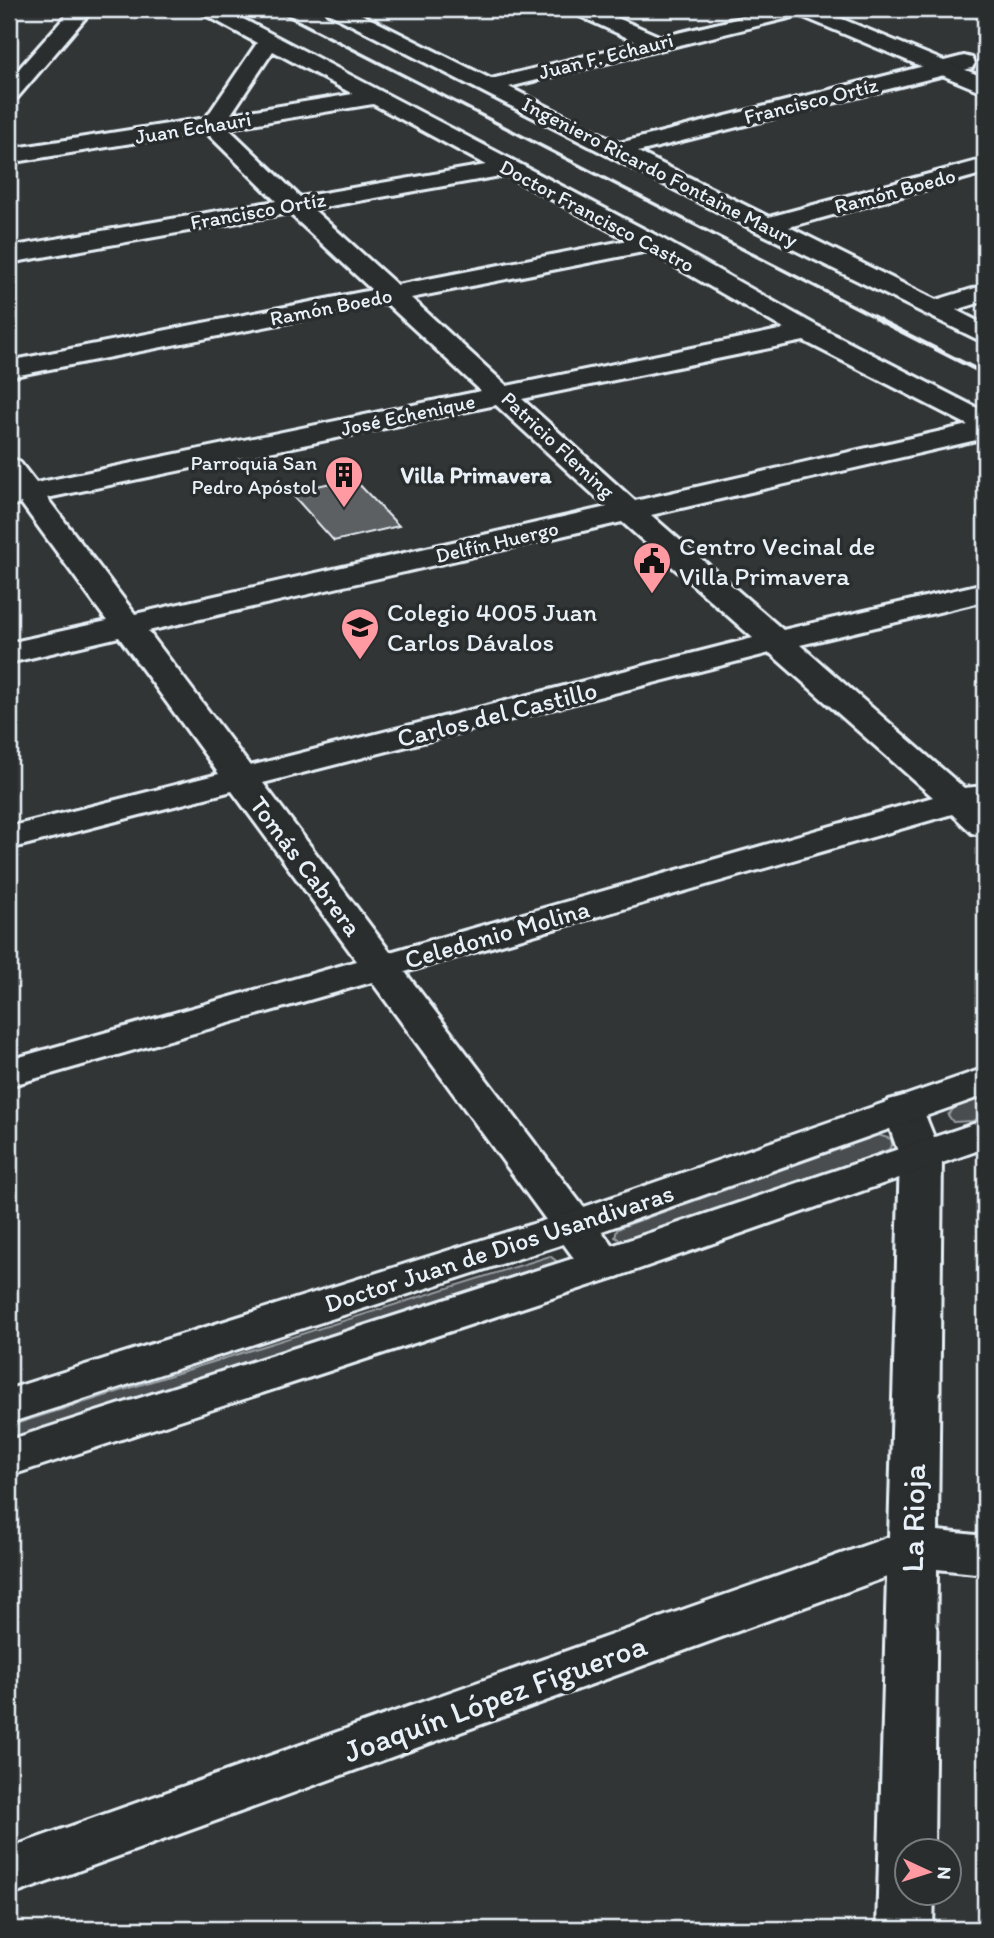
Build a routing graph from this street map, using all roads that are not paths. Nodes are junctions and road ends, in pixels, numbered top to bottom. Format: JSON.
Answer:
{"nodes":[{"id":1,"x":83,"y":9,"type":"edge"},
{"id":2,"x":209,"y":9,"type":"edge"},
{"id":3,"x":335,"y":9,"type":"edge"},
{"id":4,"x":580,"y":9,"type":"edge"},
{"id":5,"x":801,"y":9,"type":"edge"},
{"id":6,"x":832,"y":9,"type":"edge"},
{"id":7,"x":269,"y":41,"type":"junction"},
{"id":8,"x":657,"y":43,"type":"junction"},
{"id":9,"x":964,"y":67,"type":"edge"},
{"id":10,"x":492,"y":85,"type":"junction"},
{"id":11,"x":985,"y":86,"type":"edge"},
{"id":12,"x":9,"y":93,"type":"edge"},
{"id":13,"x":377,"y":97,"type":"junction"},
{"id":14,"x":212,"y":125,"type":"junction"},
{"id":15,"x":618,"y":150,"type":"junction"},
{"id":16,"x":9,"y":156,"type":"edge"},
{"id":17,"x":985,"y":166,"type":"edge"},
{"id":18,"x":507,"y":168,"type":"junction"},
{"id":19,"x":294,"y":205,"type":"junction"},
{"id":20,"x":765,"y":226,"type":"junction"},
{"id":21,"x":652,"y":243,"type":"junction"},
{"id":22,"x":9,"y":255,"type":"edge"},
{"id":23,"x":985,"y":293,"type":"edge"},
{"id":24,"x":395,"y":295,"type":"junction"},
{"id":25,"x":934,"y":309,"type":"junction"},
{"id":26,"x":808,"y":332,"type":"junction"},
{"id":27,"x":985,"y":335,"type":"edge"},
{"id":28,"x":9,"y":369,"type":"edge"},
{"id":29,"x":505,"y":395,"type":"junction"},
{"id":30,"x":985,"y":423,"type":"edge"},
{"id":31,"x":985,"y":430,"type":"edge"},
{"id":32,"x":9,"y":467,"type":"edge"},
{"id":33,"x":18,"y":495,"type":"edge"},
{"id":34,"x":629,"y":512,"type":"junction"},
{"id":35,"x":985,"y":592,"type":"edge"},
{"id":36,"x":127,"y":627,"type":"junction"},
{"id":37,"x":778,"y":641,"type":"junction"},
{"id":38,"x":9,"y":653,"type":"edge"},
{"id":39,"x":242,"y":780,"type":"junction"},
{"id":40,"x":977,"y":806,"type":"edge"},
{"id":41,"x":9,"y":838,"type":"edge"},
{"id":42,"x":383,"y":967,"type":"junction"},
{"id":43,"x":9,"y":1073,"type":"edge"},
{"id":44,"x":985,"y":1081,"type":"edge"},
{"id":45,"x":904,"y":1109,"type":"junction"},
{"id":46,"x":985,"y":1133,"type":"edge"},
{"id":47,"x":922,"y":1157,"type":"junction"},
{"id":48,"x":573,"y":1226,"type":"junction"},
{"id":49,"x":603,"y":1265,"type":"junction"},
{"id":50,"x":9,"y":1406,"type":"edge"},
{"id":51,"x":9,"y":1458,"type":"edge"},
{"id":52,"x":913,"y":1548,"type":"junction"},
{"id":53,"x":985,"y":1555,"type":"edge"},
{"id":54,"x":9,"y":1872,"type":"edge"},
{"id":55,"x":905,"y":1929,"type":"edge"}],
"edges":[{"from":1,"to":12,"type":"street"},
{"from":2,"to":7,"type":"street","name":"Doctor Francisco Castro"},
{"from":3,"to":10,"type":"street","name":"Ingeniero Ricardo Fontaine Maury"},
{"from":4,"to":8,"type":"street"},
{"from":5,"to":8,"type":"street","name":"Juan F. Echauri"},
{"from":5,"to":9,"type":"street"},
{"from":6,"to":9,"type":"street"},
{"from":7,"to":13,"type":"street","name":"Doctor Francisco Castro"},
{"from":7,"to":14,"type":"street"},
{"from":8,"to":10,"type":"street","name":"Juan F. Echauri"},
{"from":9,"to":11,"type":"street"},
{"from":9,"to":15,"type":"street","name":"Francisco Ortíz"},
{"from":10,"to":15,"type":"street","name":"Ingeniero Ricardo Fontaine Maury"},
{"from":13,"to":14,"type":"street","name":"Juan Echauri"},
{"from":13,"to":18,"type":"street","name":"Doctor Francisco Castro"},
{"from":14,"to":16,"type":"street","name":"Juan Echauri"},
{"from":14,"to":19,"type":"street","name":"Patricio Fleming"},
{"from":15,"to":20,"type":"street","name":"Ingeniero Ricardo Fontaine Maury"},
{"from":17,"to":20,"type":"street","name":"Ramón Boedo"},
{"from":18,"to":19,"type":"street","name":"Francisco Ortíz"},
{"from":18,"to":21,"type":"street","name":"Doctor Francisco Castro"},
{"from":19,"to":22,"type":"street","name":"Francisco Ortíz"},
{"from":19,"to":24,"type":"street","name":"Patricio Fleming"},
{"from":20,"to":25,"type":"street","name":"Ingeniero Ricardo Fontaine Maury"},
{"from":21,"to":24,"type":"street","name":"Ramón Boedo"},
{"from":21,"to":26,"type":"street","name":"Doctor Francisco Castro"},
{"from":23,"to":25,"type":"street"},
{"from":24,"to":28,"type":"street","name":"Ramón Boedo"},
{"from":24,"to":29,"type":"street","name":"Patricio Fleming"},
{"from":25,"to":27,"type":"street","name":"Ingeniero Ricardo Fontaine Maury"},
{"from":26,"to":29,"type":"street","name":"José Echenique"},
{"from":26,"to":30,"type":"street","name":"Doctor Francisco Castro"},
{"from":29,"to":33,"type":"street","name":"José Echenique"},
{"from":29,"to":34,"type":"street","name":"Patricio Fleming"},
{"from":31,"to":34,"type":"street","name":"Delfín Huergo"},
{"from":32,"to":33,"type":"street","name":"Tomás Cabrera"},
{"from":33,"to":36,"type":"street","name":"Tomás Cabrera"},
{"from":34,"to":36,"type":"street","name":"Delfín Huergo"},
{"from":34,"to":37,"type":"street","name":"Patricio Fleming"},
{"from":35,"to":37,"type":"street","name":"Carlos del Castillo"},
{"from":36,"to":38,"type":"street","name":"Delfín Huergo"},
{"from":36,"to":39,"type":"street","name":"Tomás Cabrera"},
{"from":37,"to":39,"type":"street","name":"Carlos del Castillo"},
{"from":37,"to":40,"type":"street","name":"Patricio Fleming"},
{"from":39,"to":41,"type":"street","name":"Carlos del Castillo"},
{"from":39,"to":42,"type":"street","name":"Tomás Cabrera"},
{"from":40,"to":42,"type":"street","name":"Celedonio Molina"},
{"from":42,"to":43,"type":"street","name":"Celedonio Molina"},
{"from":42,"to":48,"type":"street","name":"Tomás Cabrera"},
{"from":44,"to":45,"type":"street","name":"Doctor Juan de Dios Usandivaras"},
{"from":45,"to":47,"type":"street","name":"La Rioja"},
{"from":45,"to":48,"type":"street","name":"Doctor Juan de Dios Usandivaras"},
{"from":46,"to":47,"type":"street","name":"Doctor Juan de Dios Usandivaras"},
{"from":47,"to":49,"type":"street","name":"Doctor Juan de Dios Usandivaras"},
{"from":47,"to":52,"type":"street","name":"La Rioja"},
{"from":48,"to":49,"type":"street","name":"Tomás Cabrera"},
{"from":48,"to":50,"type":"street","name":"Doctor Juan de Dios Usandivaras"},
{"from":49,"to":51,"type":"street","name":"Doctor Juan de Dios Usandivaras"},
{"from":52,"to":53,"type":"street","name":"Joaquín López Figueroa"},
{"from":52,"to":54,"type":"street","name":"Joaquín López Figueroa"},
{"from":52,"to":55,"type":"street","name":"La Rioja"}]}
